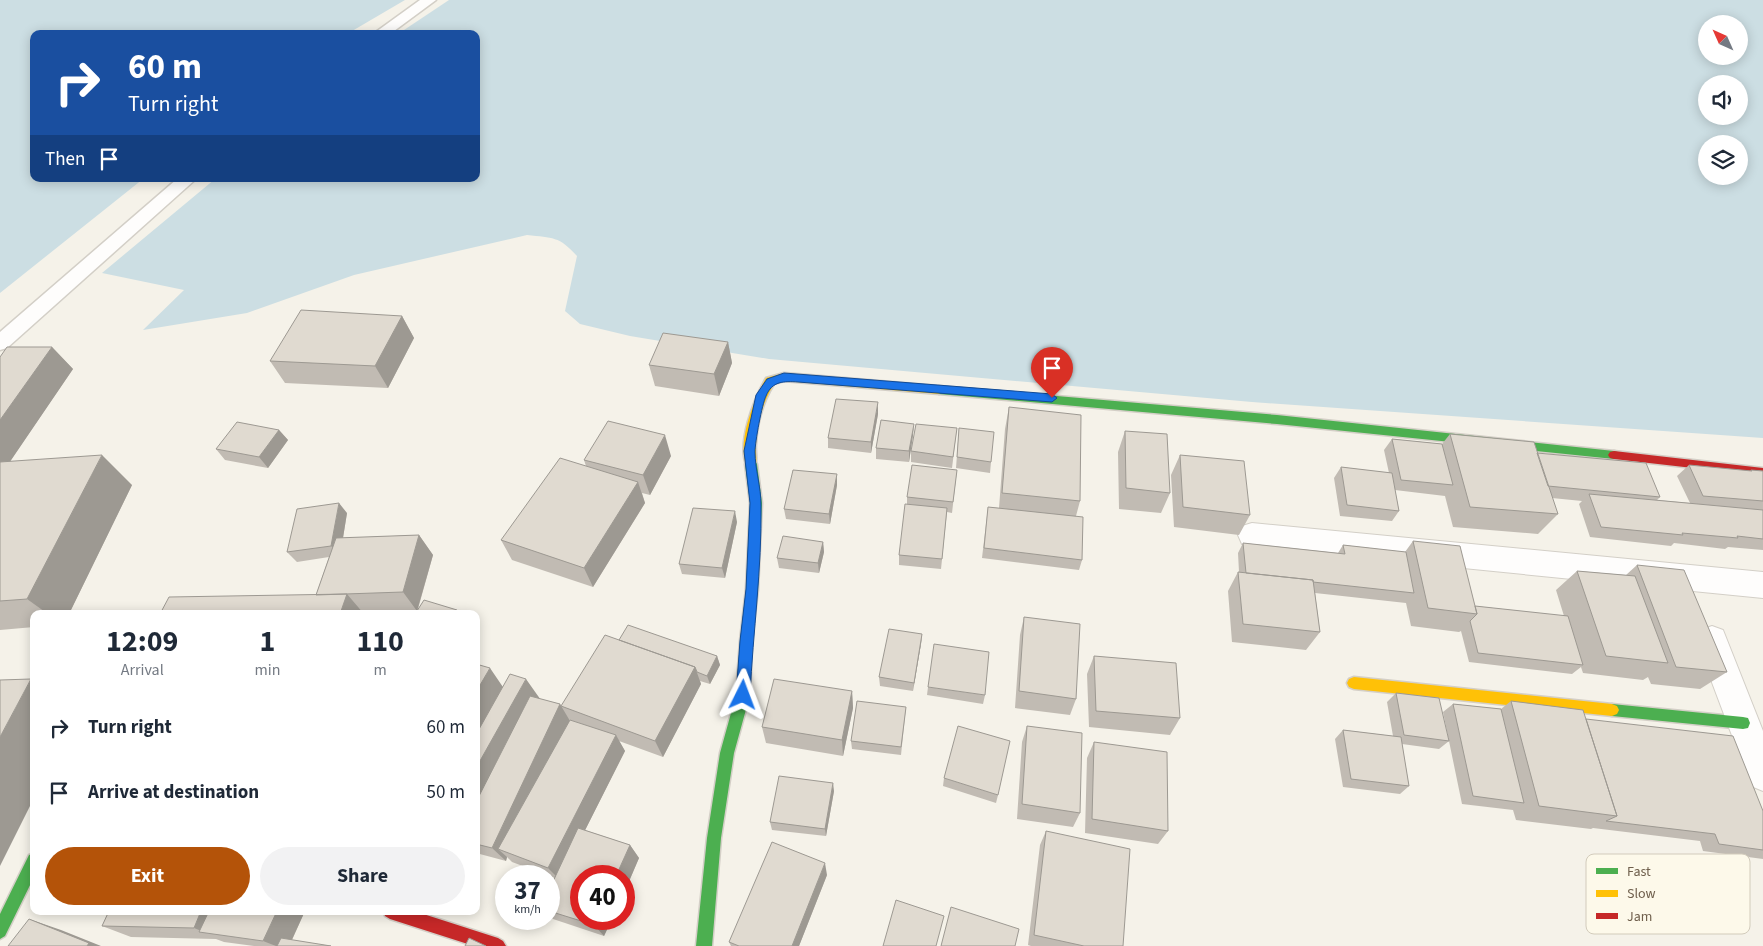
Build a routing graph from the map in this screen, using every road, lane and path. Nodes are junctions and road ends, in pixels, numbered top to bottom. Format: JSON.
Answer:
{"nodes":[{"id":1,"x":429,"y":0,"type":"edge"},
{"id":2,"x":386,"y":30,"type":"edge"},
{"id":3,"x":184,"y":182,"type":"edge"},
{"id":4,"x":0,"y":342,"type":"edge"},
{"id":5,"x":1763,"y":472,"type":"edge"},
{"id":6,"x":1252,"y":535,"type":"edge"},
{"id":7,"x":1763,"y":585,"type":"edge"},
{"id":8,"x":1696,"y":599,"type":"junction"},
{"id":9,"x":1354,"y":683,"type":"dead end"},
{"id":10,"x":1743,"y":723,"type":"junction"},
{"id":11,"x":1763,"y":774,"type":"edge"},
{"id":12,"x":30,"y":868,"type":"edge"},
{"id":13,"x":402,"y":915,"type":"edge"},
{"id":14,"x":0,"y":931,"type":"edge"},
{"id":15,"x":498,"y":946,"type":"edge"},
{"id":16,"x":704,"y":946,"type":"edge"}],
"edges":[{"from":1,"to":2,"type":"lane"},
{"from":3,"to":4,"type":"lane"},
{"from":5,"to":16,"type":"street"},
{"from":6,"to":8,"type":"street"},
{"from":7,"to":8,"type":"street"},
{"from":8,"to":10,"type":"street"},
{"from":9,"to":10,"type":"street"},
{"from":10,"to":11,"type":"street"},
{"from":12,"to":14,"type":"street"},
{"from":13,"to":15,"type":"street"}]}
